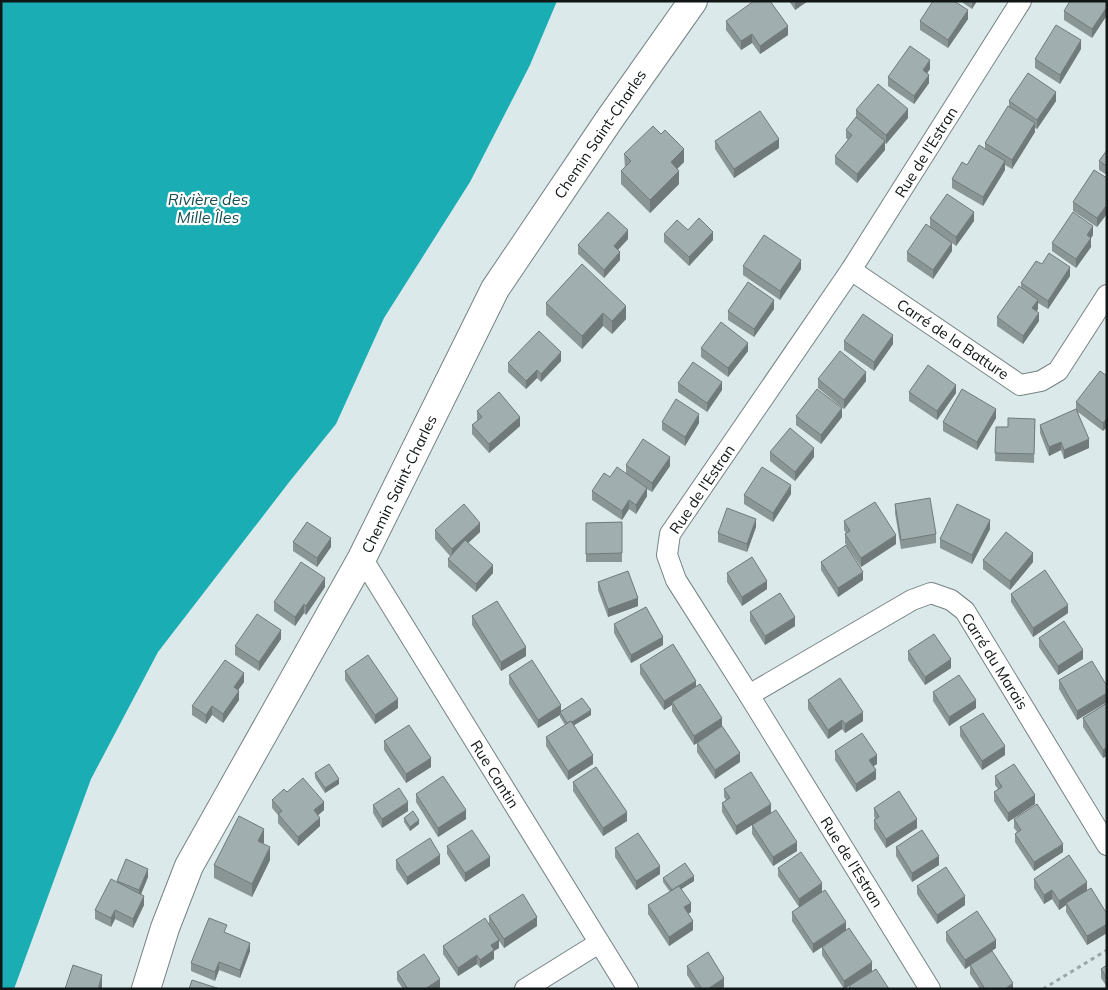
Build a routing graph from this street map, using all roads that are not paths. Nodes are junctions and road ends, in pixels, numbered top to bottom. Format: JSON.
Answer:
{"nodes":[{"id":1,"x":693,"y":1,"type":"edge"},
{"id":2,"x":1021,"y":1,"type":"edge"},
{"id":3,"x":851,"y":270,"type":"junction"},
{"id":4,"x":1107,"y":295,"type":"edge"},
{"id":5,"x":362,"y":558,"type":"junction"},
{"id":6,"x":749,"y":694,"type":"junction"},
{"id":7,"x":1107,"y":845,"type":"edge"},
{"id":8,"x":598,"y":943,"type":"junction"},
{"id":9,"x":146,"y":989,"type":"edge"},
{"id":10,"x":525,"y":989,"type":"edge"},
{"id":11,"x":628,"y":989,"type":"edge"},
{"id":12,"x":930,"y":989,"type":"edge"}],
"edges":[{"from":1,"to":5,"type":"main road","name":"Chemin Saint-Charles"},
{"from":2,"to":3,"type":"street","name":"Rue de l'Estran"},
{"from":3,"to":4,"type":"street","name":"Carré de la Batture"},
{"from":3,"to":6,"type":"street","name":"Rue de l'Estran"},
{"from":5,"to":8,"type":"street","name":"Rue Cantin"},
{"from":5,"to":9,"type":"main road","name":"Chemin Saint-Charles"},
{"from":6,"to":7,"type":"street","name":"Carré du Marais"},
{"from":6,"to":12,"type":"street","name":"Rue de l'Estran"},
{"from":8,"to":10,"type":"street"},
{"from":8,"to":11,"type":"street","name":"Rue Cantin"}]}
